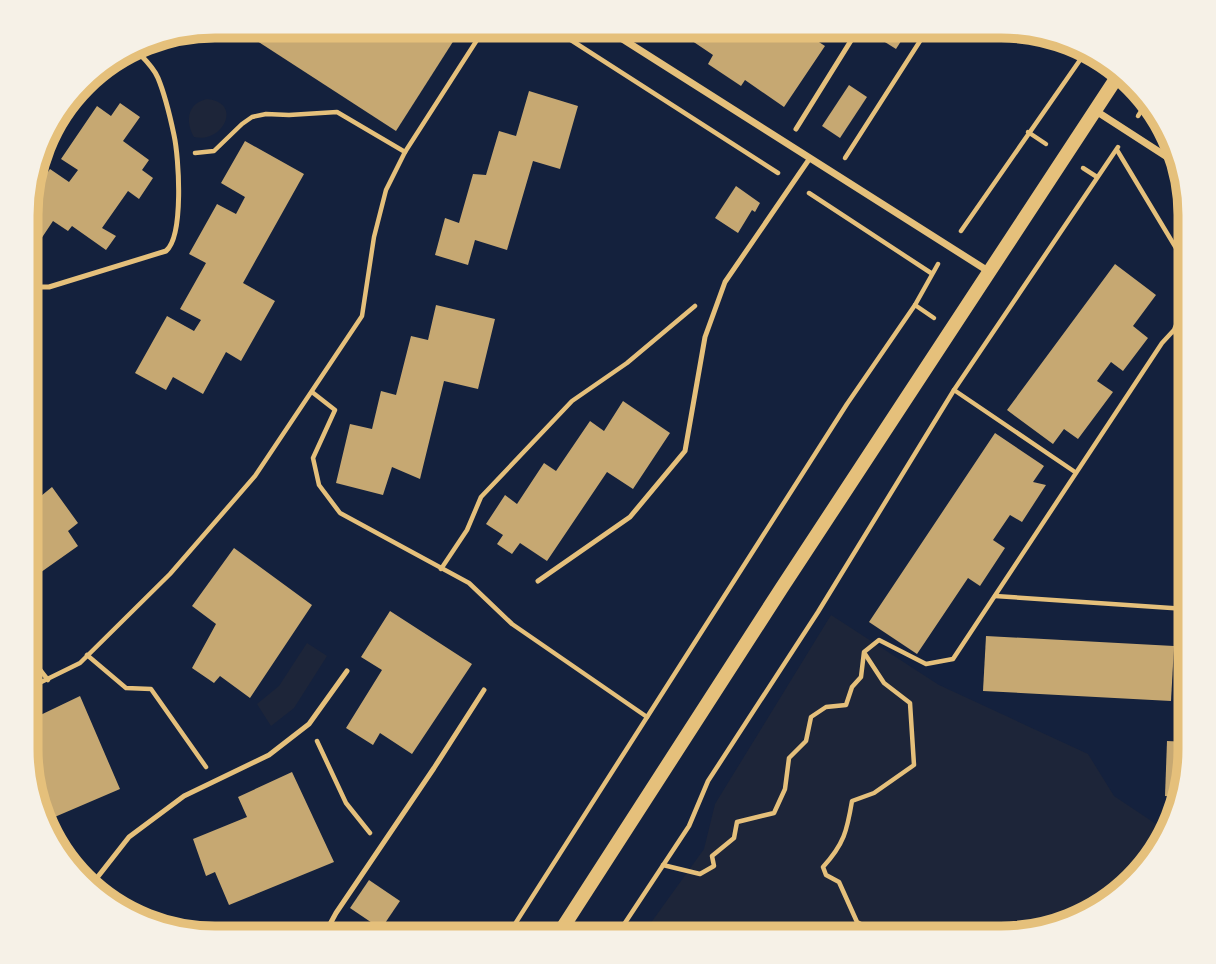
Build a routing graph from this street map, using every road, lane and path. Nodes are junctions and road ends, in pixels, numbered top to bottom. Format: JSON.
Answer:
{"nodes":[{"id":1,"x":478,"y":39,"type":"edge"},
{"id":2,"x":570,"y":39,"type":"edge"},
{"id":3,"x":622,"y":39,"type":"edge"},
{"id":4,"x":852,"y":39,"type":"edge"},
{"id":5,"x":921,"y":39,"type":"edge"},
{"id":6,"x":140,"y":55,"type":"edge"},
{"id":7,"x":1081,"y":58,"type":"edge"},
{"id":8,"x":1114,"y":81,"type":"edge"},
{"id":9,"x":1095,"y":110,"type":"junction"},
{"id":10,"x":1142,"y":110,"type":"edge"},
{"id":11,"x":796,"y":129,"type":"dead end"},
{"id":12,"x":1128,"y":132,"type":"junction"},
{"id":13,"x":1116,"y":149,"type":"junction"},
{"id":14,"x":405,"y":152,"type":"junction"},
{"id":15,"x":177,"y":155,"type":"junction"},
{"id":16,"x":1167,"y":157,"type":"edge"},
{"id":17,"x":810,"y":158,"type":"junction"},
{"id":18,"x":835,"y":174,"type":"junction"},
{"id":19,"x":794,"y":182,"type":"junction"},
{"id":20,"x":951,"y":246,"type":"junction"},
{"id":21,"x":1178,"y":251,"type":"edge"},
{"id":22,"x":988,"y":271,"type":"junction"},
{"id":23,"x":931,"y":273,"type":"junction"},
{"id":24,"x":725,"y":282,"type":"junction"},
{"id":25,"x":38,"y":287,"type":"edge"},
{"id":26,"x":1178,"y":322,"type":"edge"},
{"id":27,"x":1176,"y":327,"type":"junction"},
{"id":28,"x":1178,"y":334,"type":"edge"},
{"id":29,"x":954,"y":390,"type":"junction"},
{"id":30,"x":312,"y":392,"type":"junction"},
{"id":31,"x":1075,"y":472,"type":"junction"},
{"id":32,"x":442,"y":569,"type":"junction"},
{"id":33,"x":538,"y":581,"type":"dead end"},
{"id":34,"x":995,"y":596,"type":"junction"},
{"id":35,"x":1177,"y":608,"type":"edge"},
{"id":36,"x":864,"y":652,"type":"junction"},
{"id":37,"x":87,"y":655,"type":"junction"},
{"id":38,"x":39,"y":668,"type":"edge"},
{"id":39,"x":347,"y":671,"type":"dead end"},
{"id":40,"x":48,"y":680,"type":"junction"},
{"id":41,"x":39,"y":684,"type":"edge"},
{"id":42,"x":484,"y":690,"type":"dead end"},
{"id":43,"x":647,"y":717,"type":"junction"},
{"id":44,"x":309,"y":724,"type":"junction"},
{"id":45,"x":215,"y":780,"type":"junction"},
{"id":46,"x":380,"y":846,"type":"junction"},
{"id":47,"x":663,"y":865,"type":"junction"},
{"id":48,"x":96,"y":879,"type":"edge"},
{"id":49,"x":329,"y":925,"type":"edge"},
{"id":50,"x":513,"y":925,"type":"edge"},
{"id":51,"x":563,"y":925,"type":"edge"},
{"id":52,"x":623,"y":926,"type":"edge"},
{"id":53,"x":864,"y":926,"type":"edge"}],
"edges":[{"from":1,"to":14,"type":"path"},
{"from":2,"to":19,"type":"path"},
{"from":3,"to":17,"type":"street"},
{"from":4,"to":11,"type":"lane"},
{"from":5,"to":18,"type":"path"},
{"from":6,"to":15,"type":"lane"},
{"from":7,"to":20,"type":"path"},
{"from":8,"to":9,"type":"main road"},
{"from":9,"to":12,"type":"street"},
{"from":9,"to":22,"type":"main road"},
{"from":10,"to":12,"type":"path"},
{"from":12,"to":13,"type":"path"},
{"from":12,"to":16,"type":"street"},
{"from":13,"to":21,"type":"path"},
{"from":13,"to":29,"type":"path"},
{"from":14,"to":15,"type":"path"},
{"from":14,"to":30,"type":"path"},
{"from":15,"to":25,"type":"lane"},
{"from":17,"to":18,"type":"street"},
{"from":17,"to":19,"type":"lane"},
{"from":18,"to":20,"type":"street"},
{"from":19,"to":23,"type":"path"},
{"from":19,"to":24,"type":"lane"},
{"from":20,"to":22,"type":"street"},
{"from":20,"to":23,"type":"path"},
{"from":22,"to":51,"type":"main road"},
{"from":23,"to":43,"type":"path"},
{"from":24,"to":32,"type":"path"},
{"from":24,"to":33,"type":"lane"},
{"from":26,"to":27,"type":"path"},
{"from":27,"to":28,"type":"path"},
{"from":27,"to":31,"type":"path"},
{"from":29,"to":31,"type":"path"},
{"from":29,"to":47,"type":"path"},
{"from":30,"to":32,"type":"path"},
{"from":30,"to":37,"type":"path"},
{"from":31,"to":34,"type":"path"},
{"from":32,"to":43,"type":"path"},
{"from":34,"to":35,"type":"path"},
{"from":34,"to":36,"type":"path"},
{"from":36,"to":47,"type":"path"},
{"from":36,"to":53,"type":"path"},
{"from":37,"to":40,"type":"path"},
{"from":37,"to":45,"type":"path"},
{"from":38,"to":40,"type":"path"},
{"from":39,"to":44,"type":"lane"},
{"from":40,"to":41,"type":"path"},
{"from":42,"to":46,"type":"lane"},
{"from":43,"to":50,"type":"path"},
{"from":44,"to":45,"type":"lane"},
{"from":44,"to":46,"type":"path"},
{"from":45,"to":48,"type":"lane"},
{"from":46,"to":49,"type":"lane"},
{"from":47,"to":52,"type":"path"}]}
